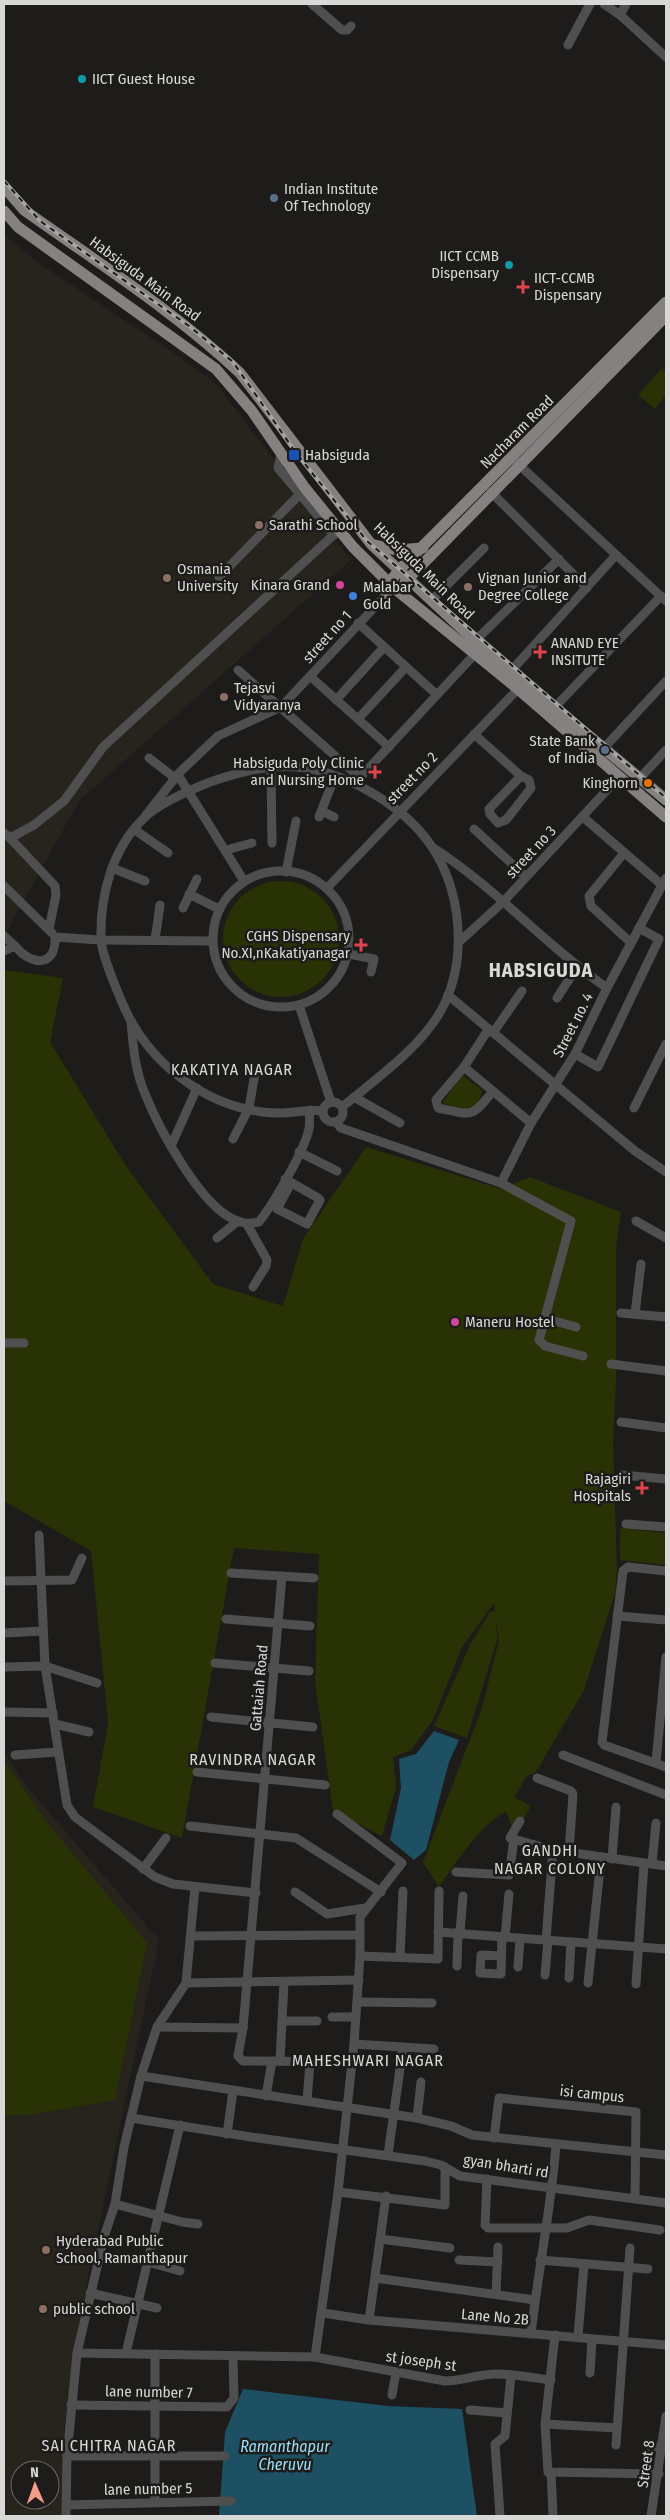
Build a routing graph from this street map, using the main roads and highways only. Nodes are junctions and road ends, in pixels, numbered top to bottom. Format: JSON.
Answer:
{"nodes":[{"id":1,"x":4,"y":187,"type":"edge"},
{"id":2,"x":4,"y":211,"type":"edge"},
{"id":3,"x":39,"y":221,"type":"junction"},
{"id":4,"x":28,"y":234,"type":"junction"},
{"id":5,"x":666,"y":302,"type":"edge"},
{"id":6,"x":666,"y":316,"type":"edge"},
{"id":7,"x":515,"y":461,"type":"junction"},
{"id":8,"x":371,"y":544,"type":"junction"},
{"id":9,"x":424,"y":548,"type":"junction"},
{"id":10,"x":425,"y":561,"type":"junction"},
{"id":11,"x":404,"y":573,"type":"junction"},
{"id":12,"x":391,"y":590,"type":"junction"},
{"id":13,"x":428,"y":598,"type":"junction"},
{"id":14,"x":643,"y":781,"type":"junction"},
{"id":15,"x":639,"y":794,"type":"junction"},
{"id":16,"x":666,"y":800,"type":"edge"},
{"id":17,"x":666,"y":816,"type":"edge"}],
"edges":[{"from":1,"to":3,"type":"main road","name":"Habsiguda Main Road"},
{"from":2,"to":4,"type":"main road","name":"Habsiguda Main Road"},
{"from":3,"to":4,"type":"main road"},
{"from":3,"to":8,"type":"main road","name":"Habsiguda Main Road"},
{"from":4,"to":12,"type":"main road","name":"Habsiguda Main Road"},
{"from":5,"to":7,"type":"main road","name":"Nacharam Road"},
{"from":6,"to":7,"type":"main road","name":"Nacharam Road"},
{"from":7,"to":9,"type":"main road","name":"Nacharam Road"},
{"from":7,"to":10,"type":"main road","name":"Nacharam Road"},
{"from":8,"to":9,"type":"main road"},
{"from":8,"to":11,"type":"main road","name":"Habsiguda Main Road"},
{"from":9,"to":11,"type":"main road","name":"Nacharam Road"},
{"from":10,"to":11,"type":"main road","name":"Nacharam Road"},
{"from":10,"to":13,"type":"main road"},
{"from":11,"to":12,"type":"main road","name":"Nacharam Road"},
{"from":11,"to":13,"type":"main road","name":"Habsiguda Main Road"},
{"from":12,"to":15,"type":"main road","name":"Habsiguda Main Road"},
{"from":13,"to":14,"type":"main road","name":"Habsiguda Main Road"},
{"from":14,"to":15,"type":"main road"},
{"from":14,"to":16,"type":"main road","name":"Habsiguda Main Road"},
{"from":15,"to":17,"type":"main road","name":"Habsiguda Main Road"}]}
